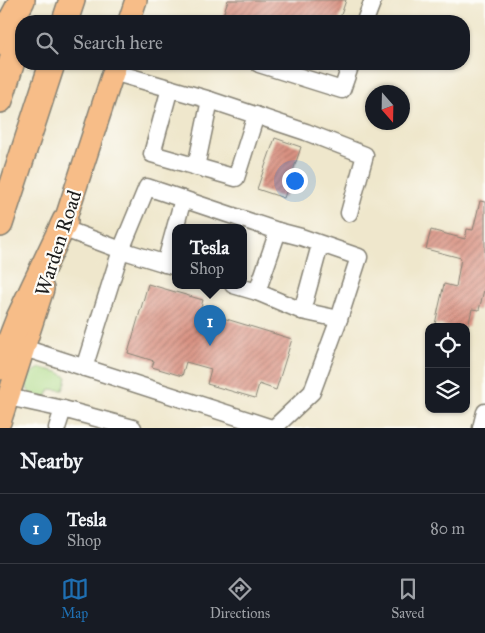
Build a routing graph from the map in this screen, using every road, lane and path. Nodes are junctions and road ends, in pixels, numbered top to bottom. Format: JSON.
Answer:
{"nodes":[{"id":1,"x":22,"y":0,"type":"edge"},
{"id":2,"x":31,"y":0,"type":"edge"},
{"id":3,"x":72,"y":0,"type":"edge"},
{"id":4,"x":136,"y":0,"type":"edge"},
{"id":5,"x":373,"y":0,"type":"edge"},
{"id":6,"x":27,"y":15,"type":"edge"},
{"id":7,"x":67,"y":15,"type":"edge"},
{"id":8,"x":132,"y":15,"type":"edge"},
{"id":9,"x":368,"y":15,"type":"edge"},
{"id":10,"x":0,"y":42,"type":"edge"},
{"id":11,"x":15,"y":51,"type":"edge"},
{"id":12,"x":50,"y":70,"type":"edge"},
{"id":13,"x":113,"y":70,"type":"edge"},
{"id":14,"x":120,"y":70,"type":"edge"},
{"id":15,"x":278,"y":70,"type":"edge"},
{"id":16,"x":349,"y":70,"type":"edge"},
{"id":17,"x":170,"y":88,"type":"junction"},
{"id":18,"x":0,"y":100,"type":"edge"},
{"id":19,"x":210,"y":100,"type":"junction"},
{"id":20,"x":256,"y":115,"type":"junction"},
{"id":21,"x":196,"y":167,"type":"junction"},
{"id":22,"x":184,"y":200,"type":"junction"},
{"id":23,"x":349,"y":213,"type":"dead end"},
{"id":24,"x":228,"y":221,"type":"edge"},
{"id":25,"x":0,"y":224,"type":"edge"},
{"id":26,"x":179,"y":224,"type":"edge"},
{"id":27,"x":243,"y":224,"type":"edge"},
{"id":28,"x":64,"y":225,"type":"junction"},
{"id":29,"x":247,"y":225,"type":"edge"},
{"id":30,"x":278,"y":231,"type":"junction"},
{"id":31,"x":320,"y":245,"type":"junction"},
{"id":32,"x":121,"y":250,"type":"junction"},
{"id":33,"x":170,"y":265,"type":"edge"},
{"id":34,"x":247,"y":289,"type":"edge"},
{"id":35,"x":257,"y":292,"type":"junction"},
{"id":36,"x":302,"y":311,"type":"junction"},
{"id":37,"x":339,"y":319,"type":"junction"},
{"id":38,"x":24,"y":348,"type":"junction"},
{"id":39,"x":0,"y":367,"type":"edge"},
{"id":40,"x":84,"y":368,"type":"junction"},
{"id":41,"x":8,"y":397,"type":"junction"},
{"id":42,"x":63,"y":409,"type":"junction"},
{"id":43,"x":485,"y":412,"type":"edge"},
{"id":44,"x":0,"y":422,"type":"edge"},
{"id":45,"x":128,"y":427,"type":"edge"},
{"id":46,"x":57,"y":428,"type":"edge"},
{"id":47,"x":273,"y":428,"type":"edge"},
{"id":48,"x":480,"y":428,"type":"edge"}],
"edges":[{"from":1,"to":10,"type":"highway"},
{"from":2,"to":6,"type":"highway"},
{"from":3,"to":7,"type":"highway"},
{"from":4,"to":8,"type":"main road"},
{"from":5,"to":9,"type":"street"},
{"from":11,"to":18,"type":"highway"},
{"from":12,"to":25,"type":"highway"},
{"from":13,"to":28,"type":"main road","name":"Warden Road"},
{"from":14,"to":17,"type":"street"},
{"from":15,"to":16,"type":"street"},
{"from":17,"to":19,"type":"street"},
{"from":17,"to":21,"type":"street"},
{"from":19,"to":20,"type":"street"},
{"from":19,"to":21,"type":"street"},
{"from":20,"to":21,"type":"street"},
{"from":20,"to":23,"type":"street"},
{"from":22,"to":24,"type":"street"},
{"from":22,"to":26,"type":"street"},
{"from":22,"to":32,"type":"street"},
{"from":24,"to":27,"type":"street"},
{"from":28,"to":32,"type":"street"},
{"from":28,"to":38,"type":"main road","name":"Warden Road"},
{"from":28,"to":39,"type":"highway"},
{"from":29,"to":30,"type":"street"},
{"from":30,"to":31,"type":"street"},
{"from":30,"to":35,"type":"street"},
{"from":31,"to":36,"type":"street"},
{"from":31,"to":37,"type":"street"},
{"from":32,"to":33,"type":"street"},
{"from":32,"to":40,"type":"street"},
{"from":34,"to":35,"type":"street"},
{"from":35,"to":36,"type":"street"},
{"from":36,"to":37,"type":"street"},
{"from":37,"to":47,"type":"street"},
{"from":38,"to":40,"type":"street"},
{"from":38,"to":41,"type":"main road","name":"Warden Road"},
{"from":40,"to":47,"type":"street"},
{"from":41,"to":42,"type":"street"},
{"from":41,"to":44,"type":"main road","name":"Warden Road"},
{"from":42,"to":45,"type":"street"},
{"from":42,"to":46,"type":"street"},
{"from":43,"to":48,"type":"street"}]}
